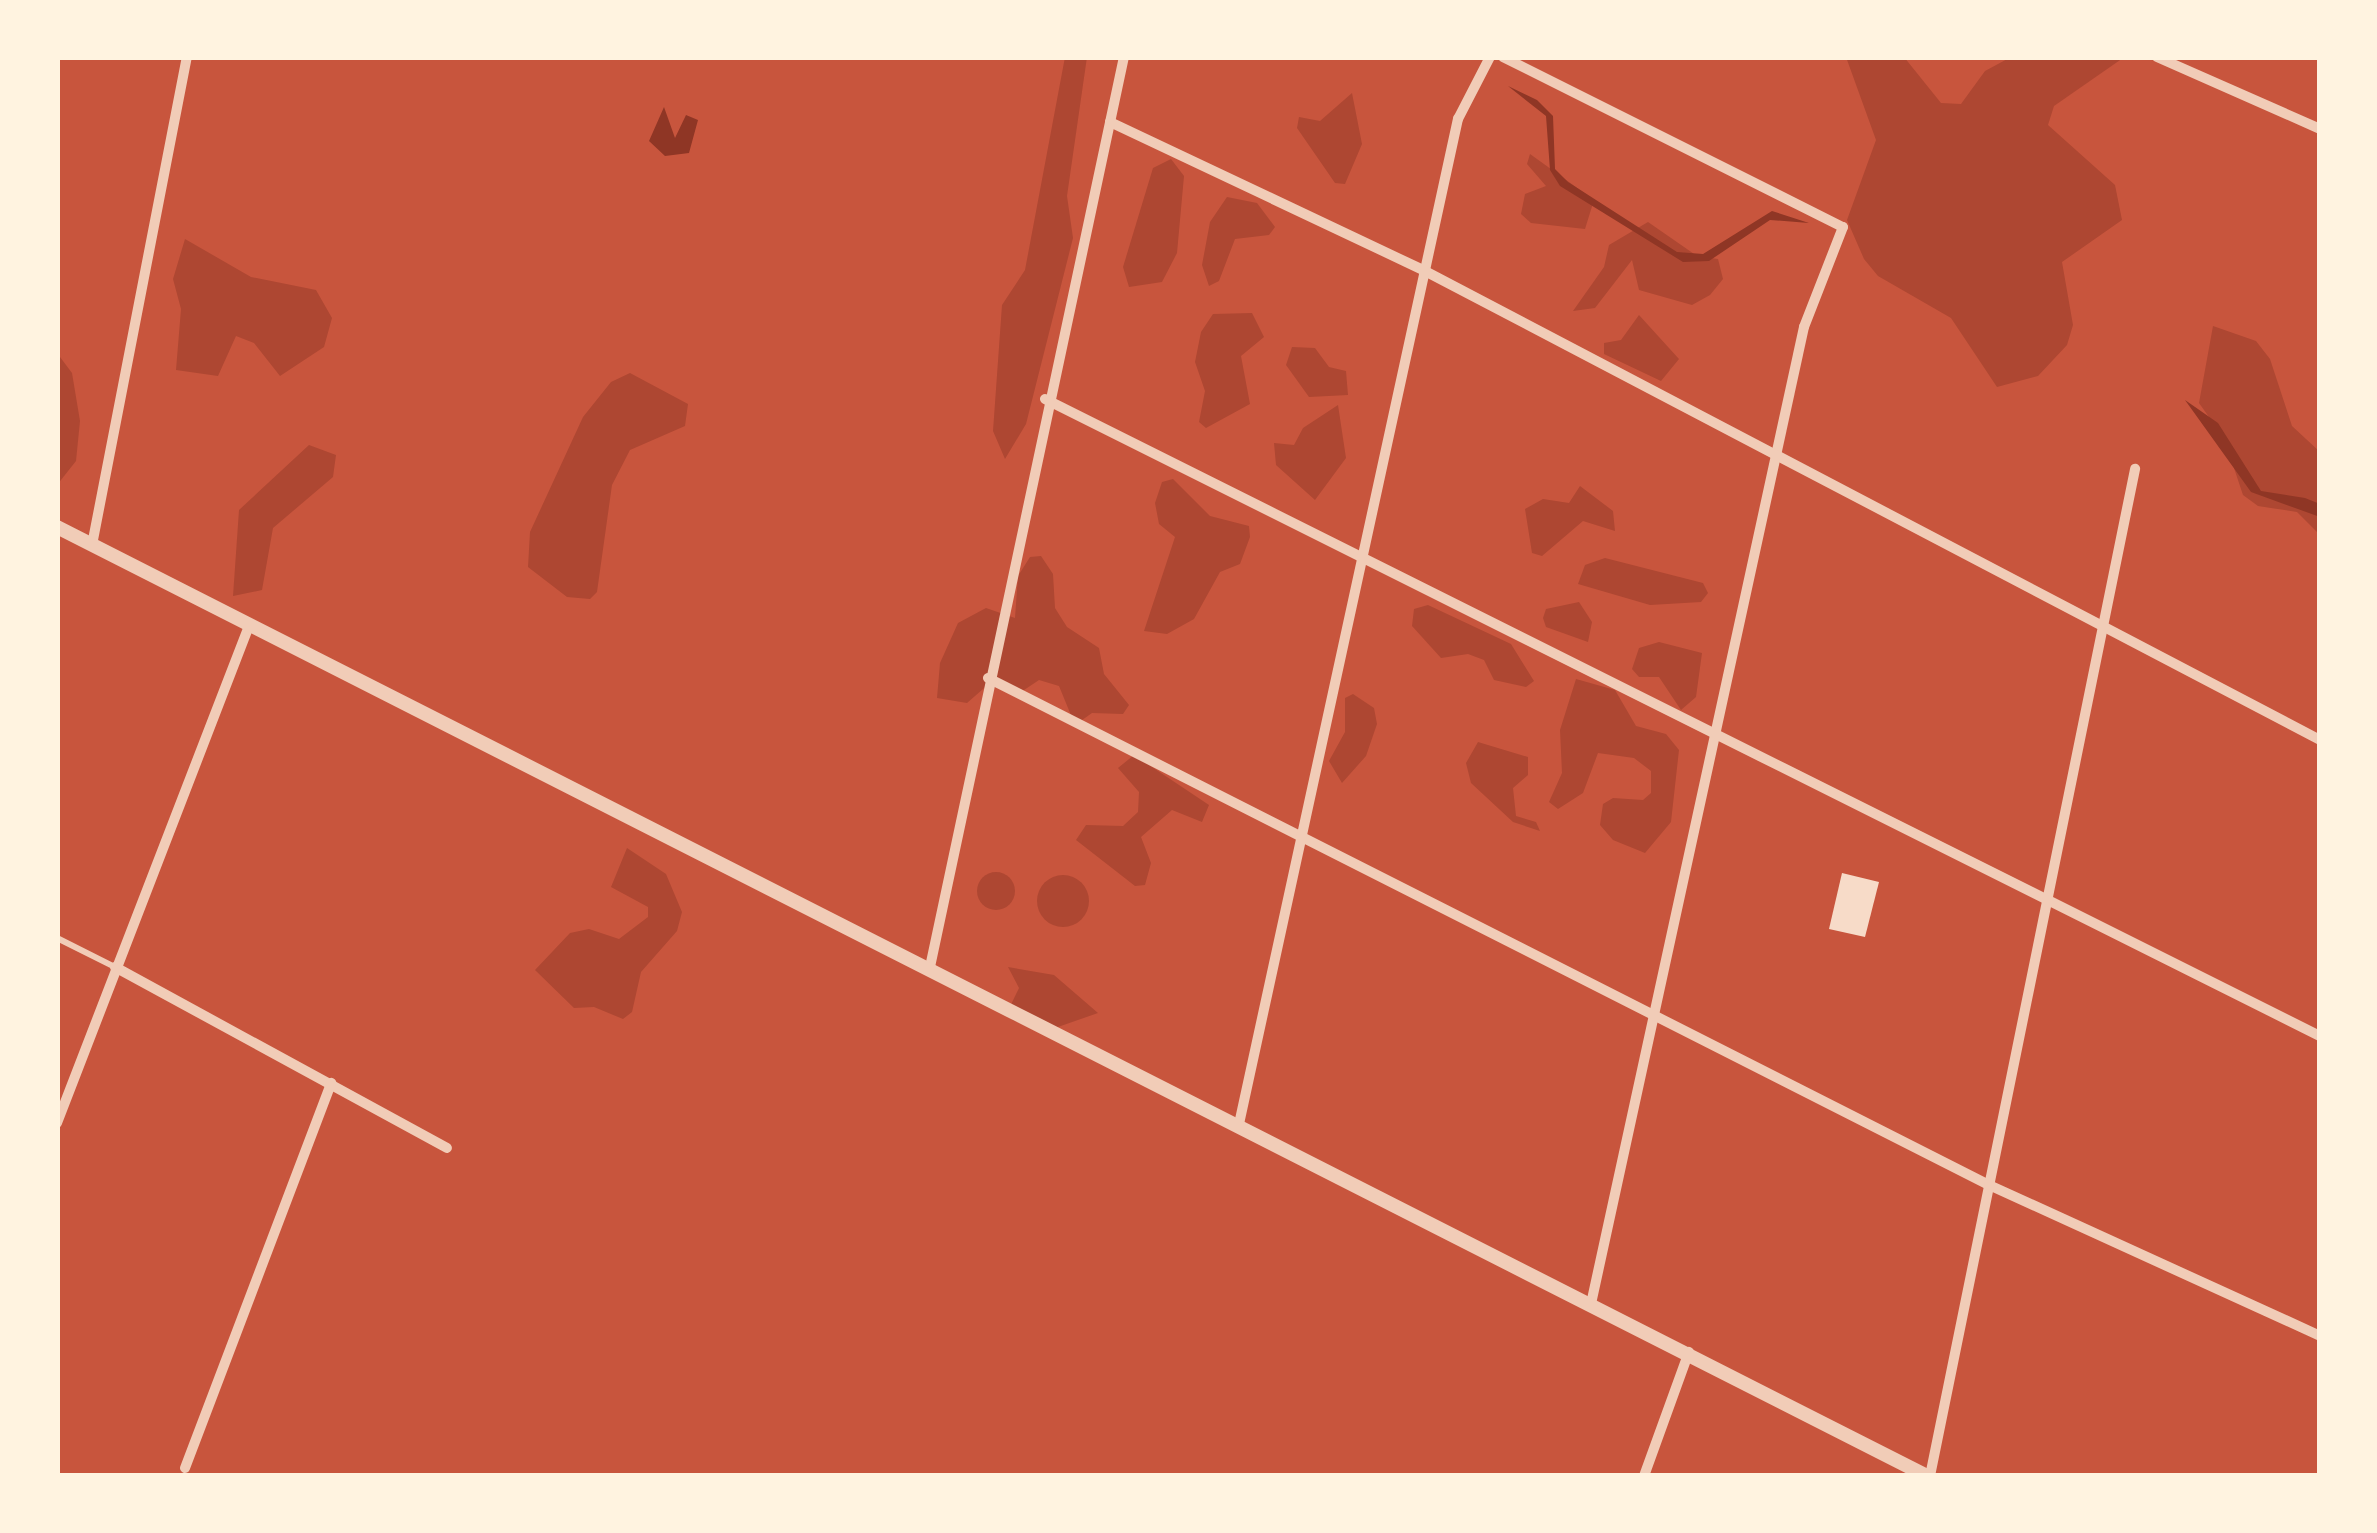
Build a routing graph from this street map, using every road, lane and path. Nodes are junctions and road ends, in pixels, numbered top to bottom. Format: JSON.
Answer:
{"nodes":[{"id":1,"x":188,"y":57,"type":"edge"},
{"id":2,"x":1124,"y":57,"type":"edge"},
{"id":3,"x":1503,"y":57,"type":"edge"},
{"id":4,"x":2157,"y":57,"type":"edge"},
{"id":5,"x":1484,"y":59,"type":"edge"},
{"id":6,"x":1109,"y":122,"type":"junction"},
{"id":7,"x":2320,"y":129,"type":"edge"},
{"id":8,"x":1423,"y":270,"type":"junction"},
{"id":9,"x":1046,"y":399,"type":"junction"},
{"id":10,"x":1775,"y":460,"type":"junction"},
{"id":11,"x":2135,"y":470,"type":"dead end"},
{"id":12,"x":57,"y":527,"type":"edge"},
{"id":13,"x":92,"y":545,"type":"junction"},
{"id":14,"x":1360,"y":553,"type":"junction"},
{"id":15,"x":249,"y":626,"type":"junction"},
{"id":16,"x":2103,"y":627,"type":"junction"},
{"id":17,"x":988,"y":679,"type":"junction"},
{"id":18,"x":1712,"y":732,"type":"junction"},
{"id":19,"x":2320,"y":740,"type":"edge"},
{"id":20,"x":1301,"y":832,"type":"junction"},
{"id":21,"x":2048,"y":901,"type":"junction"},
{"id":22,"x":57,"y":938,"type":"edge"},
{"id":23,"x":115,"y":967,"type":"junction"},
{"id":24,"x":930,"y":967,"type":"junction"},
{"id":25,"x":1652,"y":1011,"type":"junction"},
{"id":26,"x":2320,"y":1036,"type":"edge"},
{"id":27,"x":331,"y":1083,"type":"junction"},
{"id":28,"x":57,"y":1123,"type":"edge"},
{"id":29,"x":1239,"y":1124,"type":"junction"},
{"id":30,"x":447,"y":1148,"type":"dead end"},
{"id":31,"x":1989,"y":1185,"type":"junction"},
{"id":32,"x":1591,"y":1304,"type":"junction"},
{"id":33,"x":2320,"y":1336,"type":"edge"},
{"id":34,"x":1689,"y":1352,"type":"junction"},
{"id":35,"x":185,"y":1468,"type":"dead end"},
{"id":36,"x":1644,"y":1476,"type":"edge"},
{"id":37,"x":1929,"y":1476,"type":"edge"}],
"edges":[{"from":1,"to":13,"type":"street"},
{"from":2,"to":6,"type":"street"},
{"from":3,"to":10,"type":"street"},
{"from":4,"to":7,"type":"street"},
{"from":5,"to":8,"type":"street"},
{"from":6,"to":8,"type":"street"},
{"from":6,"to":9,"type":"street"},
{"from":8,"to":10,"type":"street"},
{"from":8,"to":14,"type":"street"},
{"from":9,"to":14,"type":"street"},
{"from":9,"to":17,"type":"street"},
{"from":10,"to":16,"type":"street"},
{"from":10,"to":18,"type":"street"},
{"from":11,"to":16,"type":"street"},
{"from":12,"to":13,"type":"street"},
{"from":13,"to":15,"type":"street"},
{"from":14,"to":18,"type":"street"},
{"from":14,"to":20,"type":"street"},
{"from":15,"to":23,"type":"street"},
{"from":15,"to":24,"type":"street"},
{"from":16,"to":19,"type":"street"},
{"from":16,"to":21,"type":"street"},
{"from":17,"to":20,"type":"street"},
{"from":17,"to":24,"type":"street"},
{"from":18,"to":21,"type":"street"},
{"from":18,"to":25,"type":"street"},
{"from":20,"to":25,"type":"street"},
{"from":20,"to":29,"type":"street"},
{"from":21,"to":26,"type":"street"},
{"from":21,"to":31,"type":"street"},
{"from":22,"to":23,"type":"lane"},
{"from":23,"to":27,"type":"street"},
{"from":23,"to":28,"type":"street"},
{"from":24,"to":29,"type":"street"},
{"from":25,"to":31,"type":"street"},
{"from":25,"to":32,"type":"street"},
{"from":27,"to":30,"type":"street"},
{"from":27,"to":35,"type":"street"},
{"from":29,"to":32,"type":"street"},
{"from":31,"to":33,"type":"street"},
{"from":31,"to":37,"type":"street"},
{"from":32,"to":34,"type":"street"},
{"from":34,"to":36,"type":"street"},
{"from":34,"to":37,"type":"street"}]}
